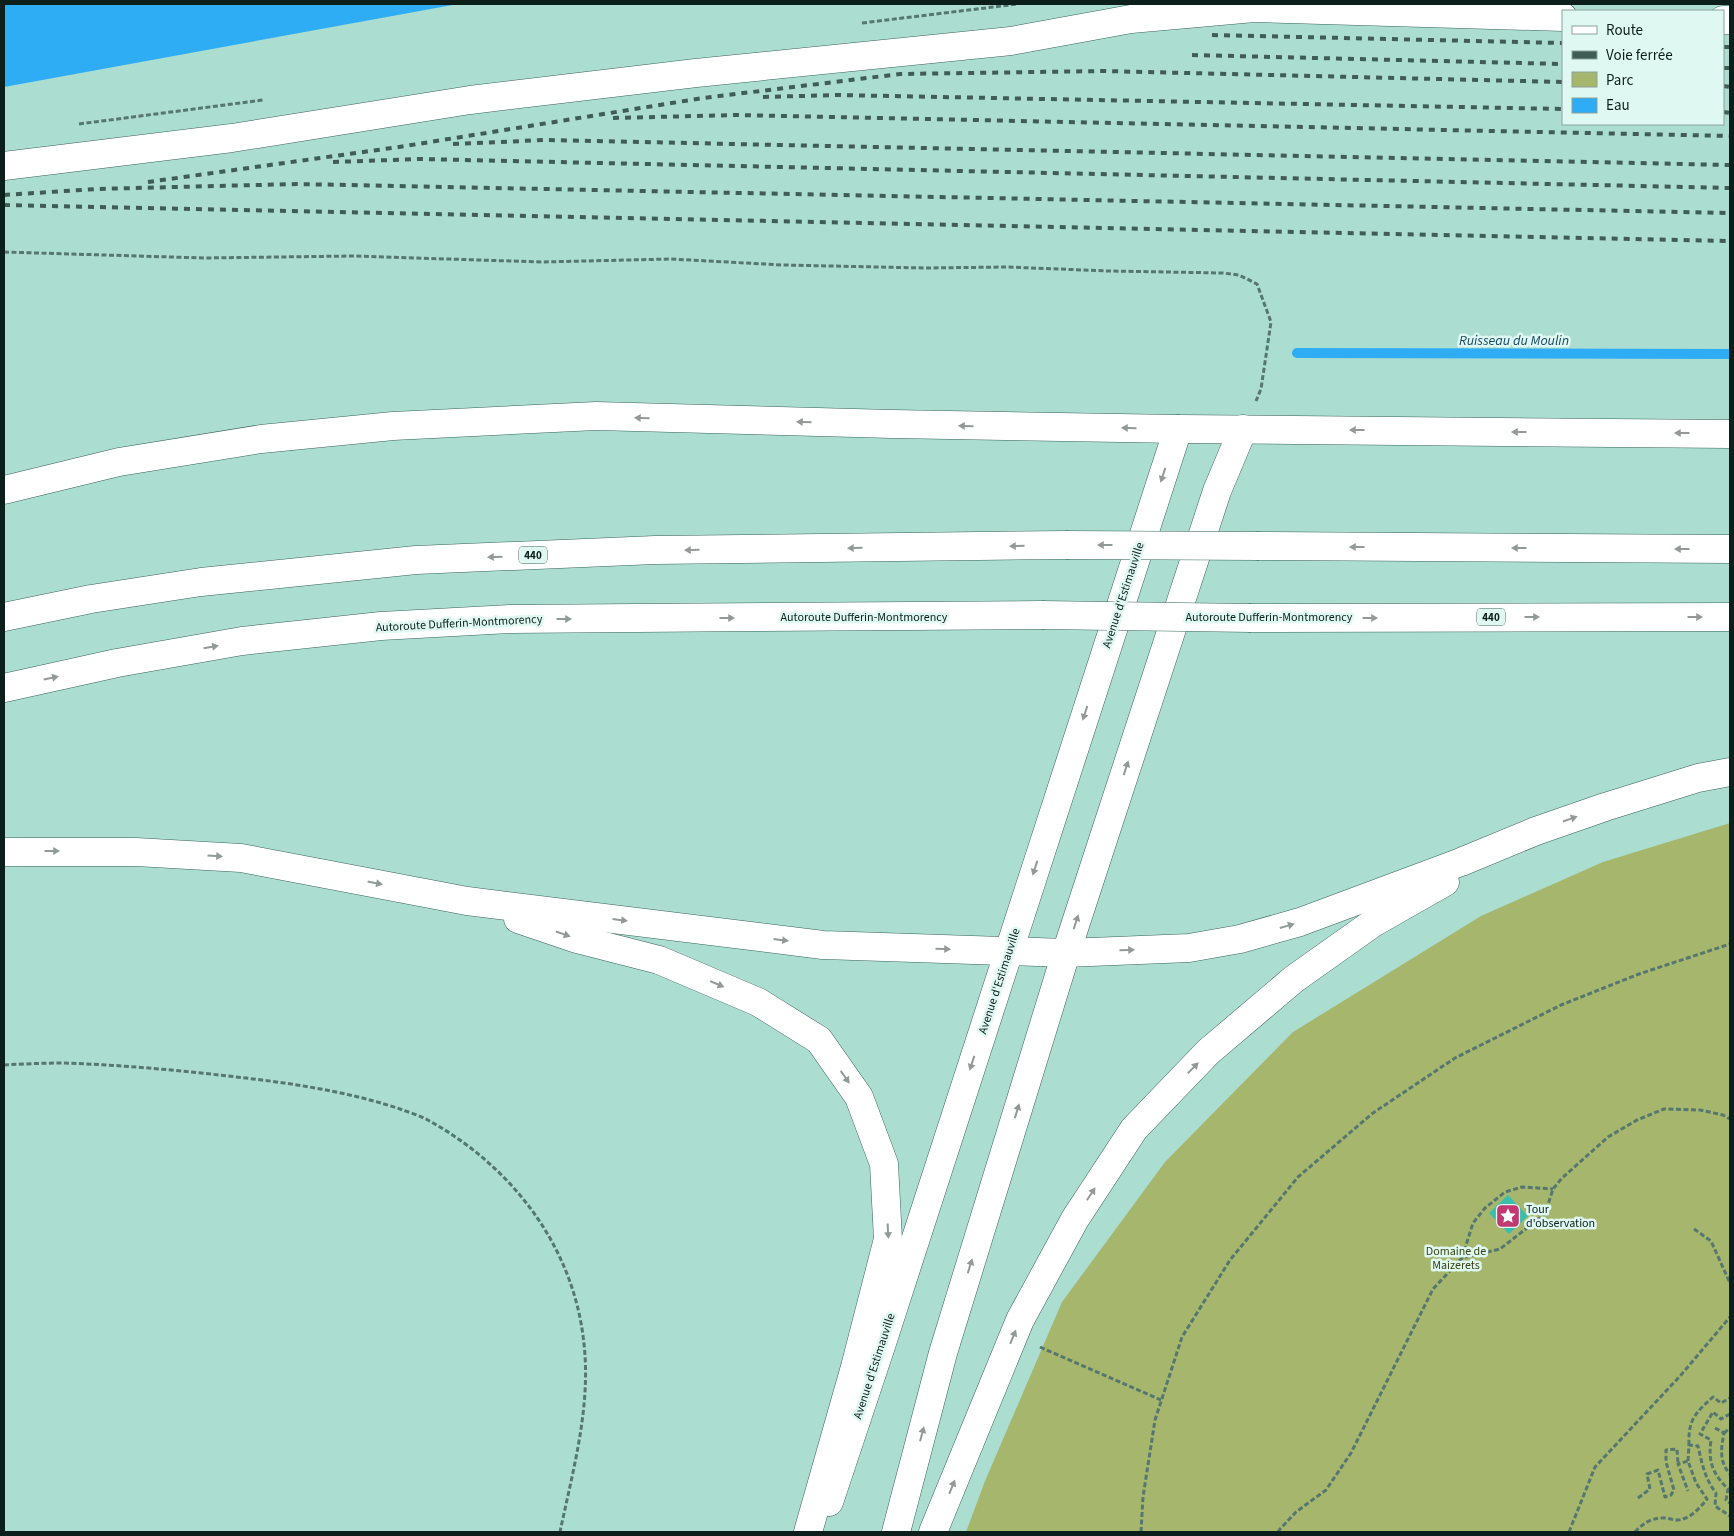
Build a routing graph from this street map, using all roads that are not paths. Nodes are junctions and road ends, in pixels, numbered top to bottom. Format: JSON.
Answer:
{"nodes":[{"id":1,"x":1562,"y":16,"type":"edge"},
{"id":2,"x":4,"y":166,"type":"edge"},
{"id":3,"x":1178,"y":429,"type":"junction"},
{"id":4,"x":1243,"y":429,"type":"junction"},
{"id":5,"x":1730,"y":434,"type":"edge"},
{"id":6,"x":4,"y":490,"type":"edge"},
{"id":7,"x":1730,"y":549,"type":"edge"},
{"id":8,"x":1730,"y":616,"type":"edge"},
{"id":9,"x":4,"y":617,"type":"edge"},
{"id":10,"x":4,"y":688,"type":"edge"},
{"id":11,"x":1730,"y":772,"type":"edge"},
{"id":12,"x":1536,"y":831,"type":"junction"},
{"id":13,"x":4,"y":852,"type":"edge"},
{"id":14,"x":467,"y":901,"type":"junction"},
{"id":15,"x":1008,"y":950,"type":"junction"},
{"id":16,"x":1066,"y":953,"type":"junction"},
{"id":17,"x":808,"y":1532,"type":"edge"},
{"id":18,"x":819,"y":1532,"type":"edge"},
{"id":19,"x":896,"y":1532,"type":"edge"},
{"id":20,"x":933,"y":1532,"type":"edge"}],
"edges":[{"from":1,"to":2,"type":"main road"},
{"from":3,"to":4,"type":"main road"},
{"from":3,"to":6,"type":"main road","one_way":true},
{"from":3,"to":15,"type":"main road","name":"Avenue d'Estimauville","one_way":true},
{"from":5,"to":4,"type":"main road","one_way":true},
{"from":16,"to":4,"type":"main road","one_way":true},
{"from":7,"to":9,"type":"main road","number":"440","one_way":true,"bridge":true},
{"from":10,"to":8,"type":"main road","name":"Autoroute Dufferin-Montmorency","number":"440","one_way":true,"bridge":true},
{"from":12,"to":11,"type":"main road","one_way":true},
{"from":16,"to":12,"type":"main road","one_way":true},
{"from":20,"to":12,"type":"main road","one_way":true},
{"from":13,"to":14,"type":"main road","one_way":true},
{"from":14,"to":15,"type":"main road","one_way":true},
{"from":14,"to":17,"type":"main road","one_way":true},
{"from":15,"to":16,"type":"main road"},
{"from":15,"to":18,"type":"main road","name":"Avenue d'Estimauville","one_way":true},
{"from":19,"to":16,"type":"main road","one_way":true}]}
